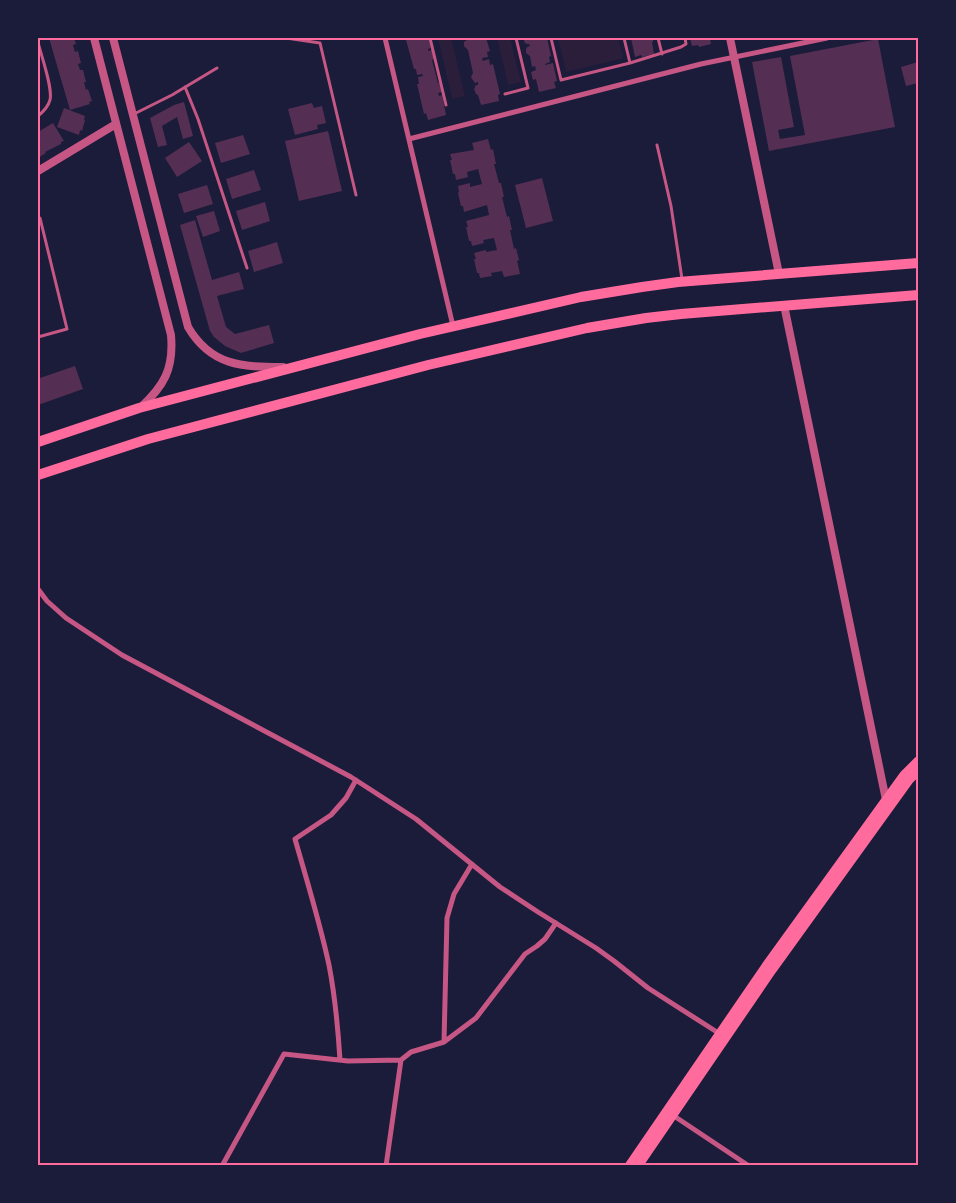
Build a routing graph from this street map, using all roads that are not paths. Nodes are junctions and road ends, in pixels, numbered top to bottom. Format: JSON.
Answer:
{"nodes":[{"id":1,"x":94,"y":38,"type":"edge"},
{"id":2,"x":113,"y":38,"type":"edge"},
{"id":3,"x":286,"y":38,"type":"edge"},
{"id":4,"x":385,"y":38,"type":"edge"},
{"id":5,"x":430,"y":38,"type":"edge"},
{"id":6,"x":516,"y":38,"type":"edge"},
{"id":7,"x":551,"y":38,"type":"edge"},
{"id":8,"x":624,"y":38,"type":"edge"},
{"id":9,"x":658,"y":38,"type":"edge"},
{"id":10,"x":685,"y":38,"type":"edge"},
{"id":11,"x":730,"y":38,"type":"edge"},
{"id":12,"x":827,"y":38,"type":"edge"},
{"id":13,"x":38,"y":42,"type":"edge"},
{"id":14,"x":662,"y":54,"type":"junction"},
{"id":15,"x":42,"y":57,"type":"junction"},
{"id":16,"x":734,"y":57,"type":"junction"},
{"id":17,"x":38,"y":60,"type":"edge"},
{"id":18,"x":630,"y":63,"type":"junction"},
{"id":19,"x":216,"y":68,"type":"dead end"},
{"id":20,"x":185,"y":87,"type":"junction"},
{"id":21,"x":505,"y":94,"type":"dead end"},
{"id":22,"x":446,"y":105,"type":"dead end"},
{"id":23,"x":133,"y":115,"type":"junction"},
{"id":24,"x":38,"y":116,"type":"edge"},
{"id":25,"x":116,"y":124,"type":"junction"},
{"id":26,"x":409,"y":139,"type":"junction"},
{"id":27,"x":657,"y":145,"type":"dead end"},
{"id":28,"x":38,"y":170,"type":"edge"},
{"id":29,"x":356,"y":195,"type":"dead end"},
{"id":30,"x":38,"y":217,"type":"edge"},
{"id":31,"x":918,"y":263,"type":"edge"},
{"id":32,"x":246,"y":268,"type":"dead end"},
{"id":33,"x":778,"y":274,"type":"junction"},
{"id":34,"x":682,"y":282,"type":"junction"},
{"id":35,"x":918,"y":295,"type":"edge"},
{"id":36,"x":784,"y":305,"type":"junction"},
{"id":37,"x":453,"y":326,"type":"junction"},
{"id":38,"x":38,"y":337,"type":"edge"},
{"id":39,"x":295,"y":367,"type":"junction"},
{"id":40,"x":139,"y":408,"type":"junction"},
{"id":41,"x":38,"y":442,"type":"edge"},
{"id":42,"x":38,"y":475,"type":"edge"},
{"id":43,"x":38,"y":590,"type":"edge"},
{"id":44,"x":918,"y":761,"type":"edge"},
{"id":45,"x":918,"y":771,"type":"edge"},
{"id":46,"x":356,"y":780,"type":"junction"},
{"id":47,"x":886,"y":800,"type":"junction"},
{"id":48,"x":472,"y":864,"type":"junction"},
{"id":49,"x":556,"y":923,"type":"junction"},
{"id":50,"x":720,"y":1034,"type":"junction"},
{"id":51,"x":444,"y":1042,"type":"junction"},
{"id":52,"x":340,"y":1060,"type":"junction"},
{"id":53,"x":401,"y":1060,"type":"junction"},
{"id":54,"x":670,"y":1113,"type":"junction"},
{"id":55,"x":222,"y":1166,"type":"edge"},
{"id":56,"x":386,"y":1166,"type":"edge"},
{"id":57,"x":629,"y":1166,"type":"edge"},
{"id":58,"x":638,"y":1166,"type":"edge"},
{"id":59,"x":749,"y":1166,"type":"edge"}],
"edges":[{"from":1,"to":25,"type":"street"},
{"from":2,"to":23,"type":"street"},
{"from":3,"to":29,"type":"lane"},
{"from":4,"to":26,"type":"street"},
{"from":5,"to":22,"type":"lane"},
{"from":6,"to":21,"type":"lane"},
{"from":7,"to":18,"type":"lane"},
{"from":8,"to":18,"type":"lane"},
{"from":9,"to":14,"type":"lane"},
{"from":10,"to":14,"type":"lane"},
{"from":11,"to":16,"type":"street"},
{"from":12,"to":16,"type":"street"},
{"from":13,"to":15,"type":"lane"},
{"from":14,"to":18,"type":"lane"},
{"from":15,"to":17,"type":"lane"},
{"from":15,"to":24,"type":"lane"},
{"from":16,"to":26,"type":"street"},
{"from":16,"to":33,"type":"street"},
{"from":19,"to":20,"type":"lane"},
{"from":20,"to":23,"type":"lane"},
{"from":20,"to":32,"type":"lane"},
{"from":23,"to":39,"type":"street"},
{"from":25,"to":28,"type":"street"},
{"from":25,"to":40,"type":"street"},
{"from":26,"to":37,"type":"street"},
{"from":27,"to":34,"type":"lane"},
{"from":30,"to":38,"type":"lane"},
{"from":31,"to":33,"type":"highway"},
{"from":33,"to":34,"type":"highway"},
{"from":34,"to":37,"type":"highway"},
{"from":35,"to":36,"type":"highway"},
{"from":36,"to":42,"type":"highway"},
{"from":36,"to":47,"type":"street"},
{"from":37,"to":39,"type":"highway"},
{"from":39,"to":40,"type":"highway"},
{"from":40,"to":41,"type":"highway"},
{"from":43,"to":46,"type":"street"},
{"from":44,"to":47,"type":"main road"},
{"from":45,"to":54,"type":"main road"},
{"from":46,"to":48,"type":"street"},
{"from":46,"to":52,"type":"street"},
{"from":47,"to":50,"type":"main road"},
{"from":48,"to":49,"type":"street"},
{"from":48,"to":51,"type":"street"},
{"from":49,"to":50,"type":"street"},
{"from":49,"to":51,"type":"street"},
{"from":50,"to":54,"type":"main road"},
{"from":51,"to":53,"type":"street"},
{"from":52,"to":53,"type":"street"},
{"from":52,"to":55,"type":"street"},
{"from":53,"to":56,"type":"street"},
{"from":54,"to":57,"type":"main road"},
{"from":54,"to":58,"type":"main road"},
{"from":54,"to":59,"type":"street"}]}
